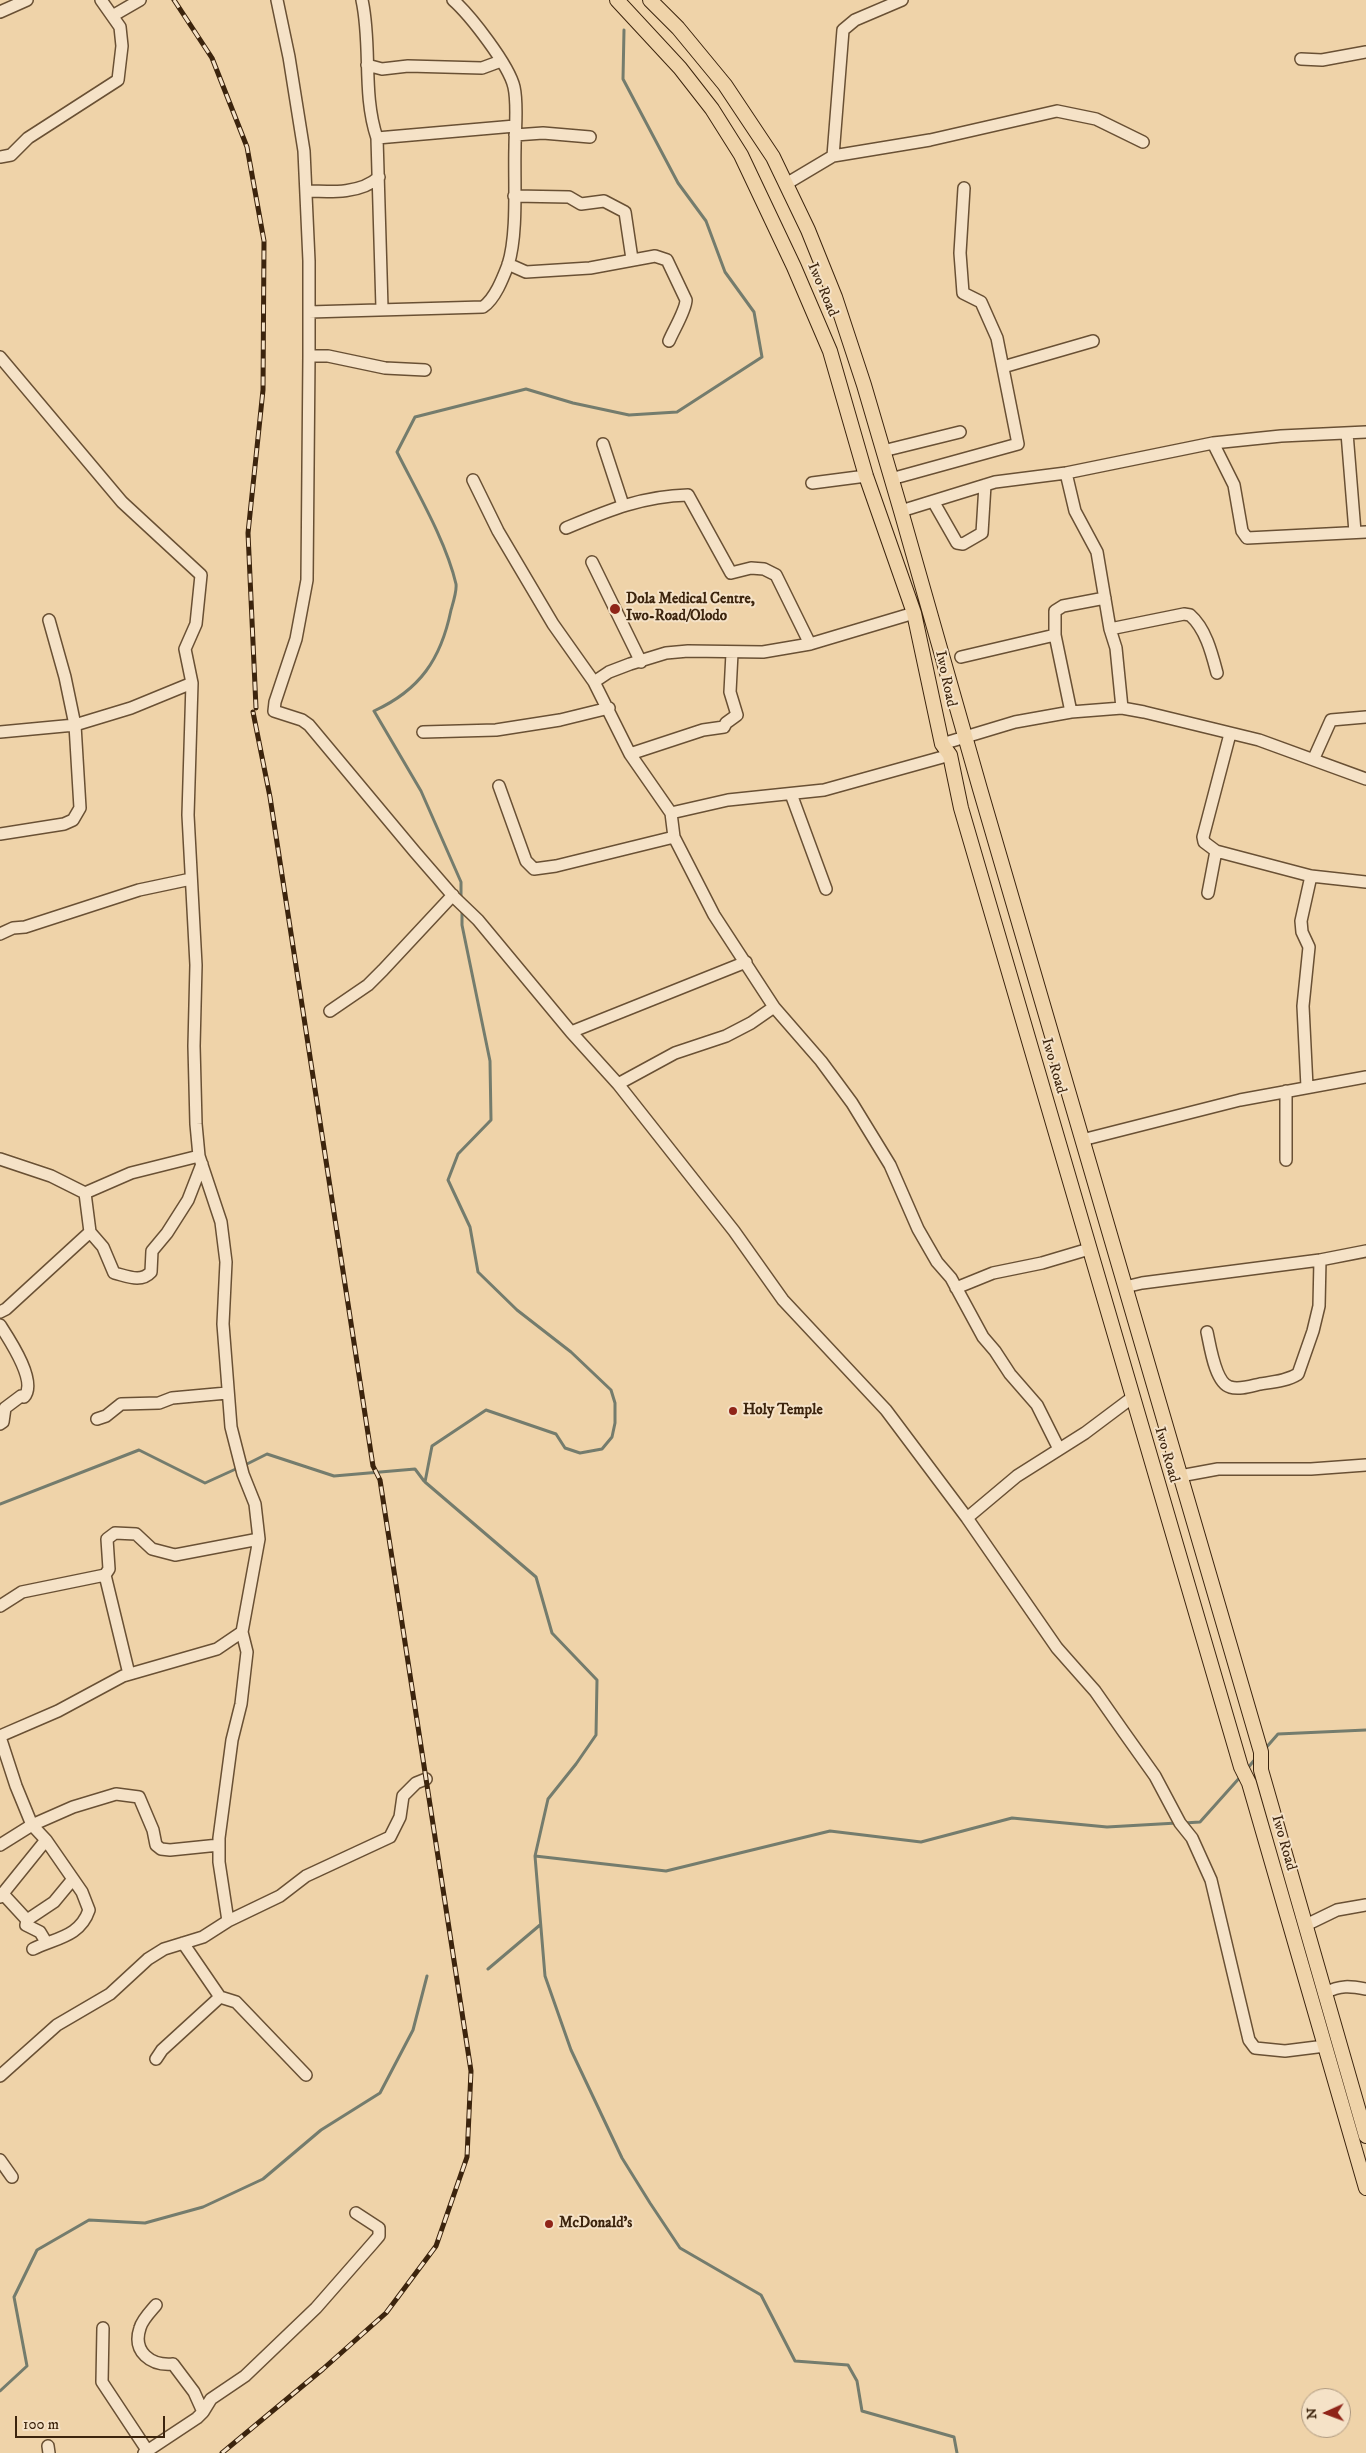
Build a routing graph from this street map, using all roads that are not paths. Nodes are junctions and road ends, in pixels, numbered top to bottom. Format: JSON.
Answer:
{"nodes":[{"id":1,"x":27,"y":0,"type":"edge"},
{"id":2,"x":101,"y":0,"type":"edge"},
{"id":3,"x":140,"y":0,"type":"edge"},
{"id":4,"x":277,"y":0,"type":"edge"},
{"id":5,"x":362,"y":0,"type":"edge"},
{"id":6,"x":617,"y":0,"type":"edge"},
{"id":7,"x":650,"y":0,"type":"edge"},
{"id":8,"x":902,"y":0,"type":"edge"},
{"id":9,"x":461,"y":3,"type":"edge"},
{"id":10,"x":0,"y":12,"type":"edge"},
{"id":11,"x":114,"y":15,"type":"junction"},
{"id":12,"x":1366,"y":52,"type":"edge"},
{"id":13,"x":1301,"y":59,"type":"dead end"},
{"id":14,"x":501,"y":61,"type":"junction"},
{"id":15,"x":367,"y":65,"type":"junction"},
{"id":16,"x":515,"y":131,"type":"junction"},
{"id":17,"x":590,"y":137,"type":"dead end"},
{"id":18,"x":377,"y":138,"type":"junction"},
{"id":19,"x":1143,"y":142,"type":"dead end"},
{"id":20,"x":833,"y":156,"type":"junction"},
{"id":21,"x":0,"y":158,"type":"edge"},
{"id":22,"x":379,"y":178,"type":"junction"},
{"id":23,"x":786,"y":184,"type":"junction"},
{"id":24,"x":964,"y":188,"type":"dead end"},
{"id":25,"x":307,"y":191,"type":"junction"},
{"id":26,"x":514,"y":196,"type":"junction"},
{"id":27,"x":632,"y":259,"type":"junction"},
{"id":28,"x":508,"y":264,"type":"junction"},
{"id":29,"x":382,"y":308,"type":"junction"},
{"id":30,"x":309,"y":312,"type":"junction"},
{"id":31,"x":669,"y":341,"type":"dead end"},
{"id":32,"x":1093,"y":342,"type":"dead end"},
{"id":33,"x":309,"y":356,"type":"junction"},
{"id":34,"x":0,"y":358,"type":"edge"},
{"id":35,"x":1003,"y":367,"type":"junction"},
{"id":36,"x":425,"y":370,"type":"dead end"},
{"id":37,"x":960,"y":432,"type":"dead end"},
{"id":38,"x":1366,"y":432,"type":"edge"},
{"id":39,"x":1347,"y":433,"type":"junction"},
{"id":40,"x":1213,"y":443,"type":"junction"},
{"id":41,"x":603,"y":444,"type":"dead end"},
{"id":42,"x":883,"y":452,"type":"junction"},
{"id":43,"x":1066,"y":473,"type":"junction"},
{"id":44,"x":866,"y":476,"type":"junction"},
{"id":45,"x":892,"y":479,"type":"junction"},
{"id":46,"x":472,"y":480,"type":"dead end"},
{"id":47,"x":812,"y":484,"type":"dead end"},
{"id":48,"x":985,"y":485,"type":"junction"},
{"id":49,"x":933,"y":500,"type":"junction"},
{"id":50,"x":623,"y":505,"type":"junction"},
{"id":51,"x":901,"y":511,"type":"junction"},
{"id":52,"x":566,"y":528,"type":"dead end"},
{"id":53,"x":1361,"y":532,"type":"edge"},
{"id":54,"x":592,"y":562,"type":"dead end"},
{"id":55,"x":1105,"y":598,"type":"junction"},
{"id":56,"x":914,"y":613,"type":"junction"},
{"id":57,"x":49,"y":620,"type":"dead end"},
{"id":58,"x":1110,"y":629,"type":"junction"},
{"id":59,"x":1056,"y":635,"type":"junction"},
{"id":60,"x":810,"y":644,"type":"junction"},
{"id":61,"x":732,"y":653,"type":"junction"},
{"id":62,"x":960,"y":657,"type":"dead end"},
{"id":63,"x":641,"y":662,"type":"junction"},
{"id":64,"x":1217,"y":673,"type":"dead end"},
{"id":65,"x":192,"y":682,"type":"junction"},
{"id":66,"x":594,"y":682,"type":"junction"},
{"id":67,"x":609,"y":708,"type":"junction"},
{"id":68,"x":1122,"y":708,"type":"junction"},
{"id":69,"x":1071,"y":712,"type":"junction"},
{"id":70,"x":1366,"y":717,"type":"edge"},
{"id":71,"x":75,"y":725,"type":"junction"},
{"id":72,"x":0,"y":732,"type":"edge"},
{"id":73,"x":423,"y":732,"type":"dead end"},
{"id":74,"x":1230,"y":734,"type":"junction"},
{"id":75,"x":965,"y":737,"type":"junction"},
{"id":76,"x":946,"y":749,"type":"junction"},
{"id":77,"x":630,"y":754,"type":"junction"},
{"id":78,"x":1314,"y":758,"type":"junction"},
{"id":79,"x":1366,"y":779,"type":"edge"},
{"id":80,"x":499,"y":786,"type":"dead end"},
{"id":81,"x":791,"y":794,"type":"junction"},
{"id":82,"x":671,"y":813,"type":"junction"},
{"id":83,"x":0,"y":834,"type":"edge"},
{"id":84,"x":674,"y":837,"type":"junction"},
{"id":85,"x":1216,"y":851,"type":"junction"},
{"id":86,"x":1311,"y":876,"type":"junction"},
{"id":87,"x":191,"y":879,"type":"junction"},
{"id":88,"x":1366,"y":882,"type":"edge"},
{"id":89,"x":826,"y":889,"type":"dead end"},
{"id":90,"x":1208,"y":893,"type":"dead end"},
{"id":91,"x":453,"y":896,"type":"junction"},
{"id":92,"x":0,"y":934,"type":"edge"},
{"id":93,"x":746,"y":962,"type":"junction"},
{"id":94,"x":774,"y":1007,"type":"junction"},
{"id":95,"x":330,"y":1011,"type":"dead end"},
{"id":96,"x":571,"y":1032,"type":"junction"},
{"id":97,"x":1366,"y":1077,"type":"edge"},
{"id":98,"x":618,"y":1084,"type":"junction"},
{"id":99,"x":1307,"y":1087,"type":"junction"},
{"id":100,"x":1286,"y":1091,"type":"junction"},
{"id":101,"x":1082,"y":1140,"type":"junction"},
{"id":102,"x":0,"y":1159,"type":"edge"},
{"id":103,"x":200,"y":1160,"type":"junction"},
{"id":104,"x":1286,"y":1160,"type":"dead end"},
{"id":105,"x":85,"y":1193,"type":"junction"},
{"id":106,"x":90,"y":1232,"type":"junction"},
{"id":107,"x":1090,"y":1249,"type":"junction"},
{"id":108,"x":1366,"y":1251,"type":"edge"},
{"id":109,"x":1320,"y":1260,"type":"junction"},
{"id":110,"x":1125,"y":1287,"type":"junction"},
{"id":111,"x":956,"y":1288,"type":"junction"},
{"id":112,"x":0,"y":1312,"type":"edge"},
{"id":113,"x":0,"y":1325,"type":"edge"},
{"id":114,"x":1207,"y":1332,"type":"dead end"},
{"id":115,"x":227,"y":1393,"type":"junction"},
{"id":116,"x":1132,"y":1397,"type":"junction"},
{"id":117,"x":97,"y":1419,"type":"dead end"},
{"id":118,"x":0,"y":1424,"type":"edge"},
{"id":119,"x":1059,"y":1449,"type":"junction"},
{"id":120,"x":1366,"y":1466,"type":"edge"},
{"id":121,"x":1180,"y":1476,"type":"junction"},
{"id":122,"x":967,"y":1518,"type":"junction"},
{"id":123,"x":259,"y":1539,"type":"junction"},
{"id":124,"x":105,"y":1575,"type":"junction"},
{"id":125,"x":0,"y":1606,"type":"edge"},
{"id":126,"x":242,"y":1632,"type":"junction"},
{"id":127,"x":129,"y":1674,"type":"junction"},
{"id":128,"x":0,"y":1736,"type":"edge"},
{"id":129,"x":426,"y":1779,"type":"dead end"},
{"id":130,"x":32,"y":1825,"type":"junction"},
{"id":131,"x":46,"y":1840,"type":"junction"},
{"id":132,"x":0,"y":1845,"type":"edge"},
{"id":133,"x":219,"y":1845,"type":"junction"},
{"id":134,"x":72,"y":1878,"type":"junction"},
{"id":135,"x":1,"y":1895,"type":"edge"},
{"id":136,"x":1366,"y":1906,"type":"edge"},
{"id":137,"x":27,"y":1920,"type":"junction"},
{"id":138,"x":228,"y":1922,"type":"junction"},
{"id":139,"x":1306,"y":1925,"type":"junction"},
{"id":140,"x":46,"y":1942,"type":"junction"},
{"id":141,"x":183,"y":1943,"type":"junction"},
{"id":142,"x":33,"y":1949,"type":"dead end"},
{"id":143,"x":1366,"y":1989,"type":"edge"},
{"id":144,"x":1325,"y":1993,"type":"junction"},
{"id":145,"x":220,"y":1997,"type":"junction"},
{"id":146,"x":1325,"y":2046,"type":"junction"},
{"id":147,"x":156,"y":2058,"type":"dead end"},
{"id":148,"x":306,"y":2074,"type":"dead end"},
{"id":149,"x":0,"y":2076,"type":"edge"},
{"id":150,"x":1366,"y":2136,"type":"edge"},
{"id":151,"x":0,"y":2160,"type":"edge"},
{"id":152,"x":12,"y":2177,"type":"dead end"},
{"id":153,"x":1366,"y":2188,"type":"edge"},
{"id":154,"x":356,"y":2213,"type":"dead end"},
{"id":155,"x":156,"y":2305,"type":"dead end"},
{"id":156,"x":103,"y":2328,"type":"dead end"},
{"id":157,"x":203,"y":2412,"type":"junction"},
{"id":158,"x":146,"y":2452,"type":"edge"}],
"edges":[{"from":1,"to":10,"type":"street"},
{"from":2,"to":11,"type":"street"},
{"from":3,"to":11,"type":"street"},
{"from":4,"to":25,"type":"street"},
{"from":5,"to":15,"type":"street"},
{"from":6,"to":44,"type":"main road","name":"Iwo Road"},
{"from":7,"to":23,"type":"main road","name":"Iwo Road"},
{"from":8,"to":20,"type":"street"},
{"from":9,"to":14,"type":"street"},
{"from":11,"to":21,"type":"street"},
{"from":12,"to":13,"type":"street"},
{"from":14,"to":15,"type":"street"},
{"from":14,"to":16,"type":"street"},
{"from":15,"to":18,"type":"street"},
{"from":16,"to":17,"type":"street"},
{"from":16,"to":18,"type":"street"},
{"from":16,"to":26,"type":"street"},
{"from":18,"to":22,"type":"street"},
{"from":19,"to":20,"type":"street"},
{"from":20,"to":23,"type":"street"},
{"from":22,"to":25,"type":"street"},
{"from":22,"to":29,"type":"street"},
{"from":23,"to":42,"type":"main road","name":"Iwo Road"},
{"from":24,"to":35,"type":"street"},
{"from":25,"to":30,"type":"street"},
{"from":26,"to":27,"type":"street"},
{"from":26,"to":28,"type":"street"},
{"from":27,"to":28,"type":"street"},
{"from":27,"to":31,"type":"street"},
{"from":28,"to":29,"type":"street"},
{"from":29,"to":30,"type":"street"},
{"from":30,"to":33,"type":"street"},
{"from":32,"to":35,"type":"street"},
{"from":33,"to":36,"type":"street"},
{"from":33,"to":91,"type":"street"},
{"from":34,"to":65,"type":"street"},
{"from":35,"to":45,"type":"street"},
{"from":37,"to":42,"type":"street"},
{"from":38,"to":39,"type":"street"},
{"from":39,"to":40,"type":"street"},
{"from":39,"to":53,"type":"street"},
{"from":40,"to":43,"type":"street"},
{"from":40,"to":53,"type":"street"},
{"from":41,"to":50,"type":"street"},
{"from":42,"to":45,"type":"main road","name":"Iwo Road"},
{"from":43,"to":48,"type":"street"},
{"from":43,"to":55,"type":"street"},
{"from":44,"to":47,"type":"street"},
{"from":44,"to":56,"type":"main road","name":"Iwo Road"},
{"from":45,"to":51,"type":"main road","name":"Iwo Road"},
{"from":46,"to":66,"type":"street"},
{"from":48,"to":49,"type":"street"},
{"from":48,"to":49,"type":"street"},
{"from":49,"to":51,"type":"street"},
{"from":50,"to":52,"type":"street"},
{"from":50,"to":60,"type":"street"},
{"from":51,"to":75,"type":"main road","name":"Iwo Road"},
{"from":54,"to":63,"type":"street"},
{"from":55,"to":58,"type":"street"},
{"from":55,"to":59,"type":"street"},
{"from":56,"to":60,"type":"street"},
{"from":56,"to":76,"type":"main road","name":"Iwo Road"},
{"from":57,"to":71,"type":"street"},
{"from":58,"to":64,"type":"street"},
{"from":58,"to":68,"type":"street"},
{"from":59,"to":62,"type":"street"},
{"from":59,"to":69,"type":"street"},
{"from":60,"to":61,"type":"street"},
{"from":61,"to":63,"type":"street"},
{"from":61,"to":77,"type":"street"},
{"from":63,"to":66,"type":"street"},
{"from":65,"to":71,"type":"street"},
{"from":65,"to":87,"type":"street"},
{"from":66,"to":67,"type":"street"},
{"from":67,"to":73,"type":"street"},
{"from":67,"to":77,"type":"street"},
{"from":68,"to":69,"type":"street"},
{"from":68,"to":74,"type":"street"},
{"from":69,"to":75,"type":"street"},
{"from":70,"to":78,"type":"street"},
{"from":71,"to":72,"type":"street"},
{"from":71,"to":83,"type":"street"},
{"from":74,"to":78,"type":"street"},
{"from":74,"to":85,"type":"street"},
{"from":75,"to":76,"type":"street"},
{"from":75,"to":101,"type":"main road","name":"Iwo Road"},
{"from":76,"to":81,"type":"street"},
{"from":76,"to":107,"type":"main road","name":"Iwo Road"},
{"from":77,"to":82,"type":"street"},
{"from":78,"to":79,"type":"street"},
{"from":80,"to":84,"type":"street"},
{"from":81,"to":82,"type":"street"},
{"from":81,"to":89,"type":"street"},
{"from":82,"to":84,"type":"street"},
{"from":84,"to":93,"type":"street"},
{"from":85,"to":86,"type":"street"},
{"from":85,"to":90,"type":"street"},
{"from":86,"to":88,"type":"street"},
{"from":86,"to":99,"type":"street"},
{"from":87,"to":92,"type":"street"},
{"from":87,"to":103,"type":"street"},
{"from":91,"to":95,"type":"street"},
{"from":91,"to":96,"type":"street"},
{"from":93,"to":94,"type":"street"},
{"from":93,"to":96,"type":"street"},
{"from":94,"to":98,"type":"street"},
{"from":94,"to":111,"type":"street"},
{"from":96,"to":98,"type":"street"},
{"from":97,"to":99,"type":"street"},
{"from":98,"to":122,"type":"street"},
{"from":99,"to":100,"type":"street"},
{"from":100,"to":101,"type":"street"},
{"from":100,"to":104,"type":"street"},
{"from":101,"to":110,"type":"main road","name":"Iwo Road"},
{"from":102,"to":105,"type":"street"},
{"from":103,"to":105,"type":"street"},
{"from":103,"to":106,"type":"street"},
{"from":103,"to":115,"type":"street"},
{"from":105,"to":106,"type":"street"},
{"from":106,"to":112,"type":"street"},
{"from":107,"to":111,"type":"street"},
{"from":107,"to":116,"type":"main road","name":"Iwo Road"},
{"from":108,"to":109,"type":"street"},
{"from":109,"to":110,"type":"street"},
{"from":109,"to":114,"type":"street"},
{"from":110,"to":121,"type":"main road","name":"Iwo Road"},
{"from":111,"to":119,"type":"street"},
{"from":113,"to":118,"type":"street"},
{"from":115,"to":117,"type":"street"},
{"from":115,"to":123,"type":"street"},
{"from":116,"to":119,"type":"street"},
{"from":116,"to":146,"type":"main road","name":"Iwo Road"},
{"from":119,"to":122,"type":"street"},
{"from":120,"to":121,"type":"street"},
{"from":121,"to":139,"type":"main road","name":"Iwo Road"},
{"from":122,"to":146,"type":"street"},
{"from":123,"to":124,"type":"street"},
{"from":123,"to":126,"type":"street"},
{"from":124,"to":125,"type":"street"},
{"from":124,"to":127,"type":"street"},
{"from":126,"to":127,"type":"street"},
{"from":126,"to":133,"type":"street"},
{"from":127,"to":128,"type":"street"},
{"from":128,"to":130,"type":"street"},
{"from":129,"to":138,"type":"street"},
{"from":130,"to":131,"type":"street"},
{"from":130,"to":132,"type":"street"},
{"from":130,"to":133,"type":"street"},
{"from":131,"to":134,"type":"street"},
{"from":131,"to":135,"type":"street"},
{"from":133,"to":138,"type":"street"},
{"from":134,"to":137,"type":"street"},
{"from":134,"to":140,"type":"street"},
{"from":135,"to":137,"type":"street"},
{"from":136,"to":139,"type":"street"},
{"from":137,"to":140,"type":"street"},
{"from":138,"to":141,"type":"street"},
{"from":139,"to":144,"type":"main road","name":"Iwo Road"},
{"from":140,"to":142,"type":"street"},
{"from":141,"to":145,"type":"street"},
{"from":141,"to":149,"type":"street"},
{"from":143,"to":144,"type":"street"},
{"from":144,"to":150,"type":"main road","name":"Iwo Road"},
{"from":145,"to":147,"type":"street"},
{"from":145,"to":148,"type":"street"},
{"from":146,"to":153,"type":"main road","name":"Iwo Road"},
{"from":151,"to":152,"type":"street"},
{"from":154,"to":157,"type":"street"},
{"from":155,"to":157,"type":"street"},
{"from":156,"to":158,"type":"street"},
{"from":157,"to":158,"type":"street"}]}
